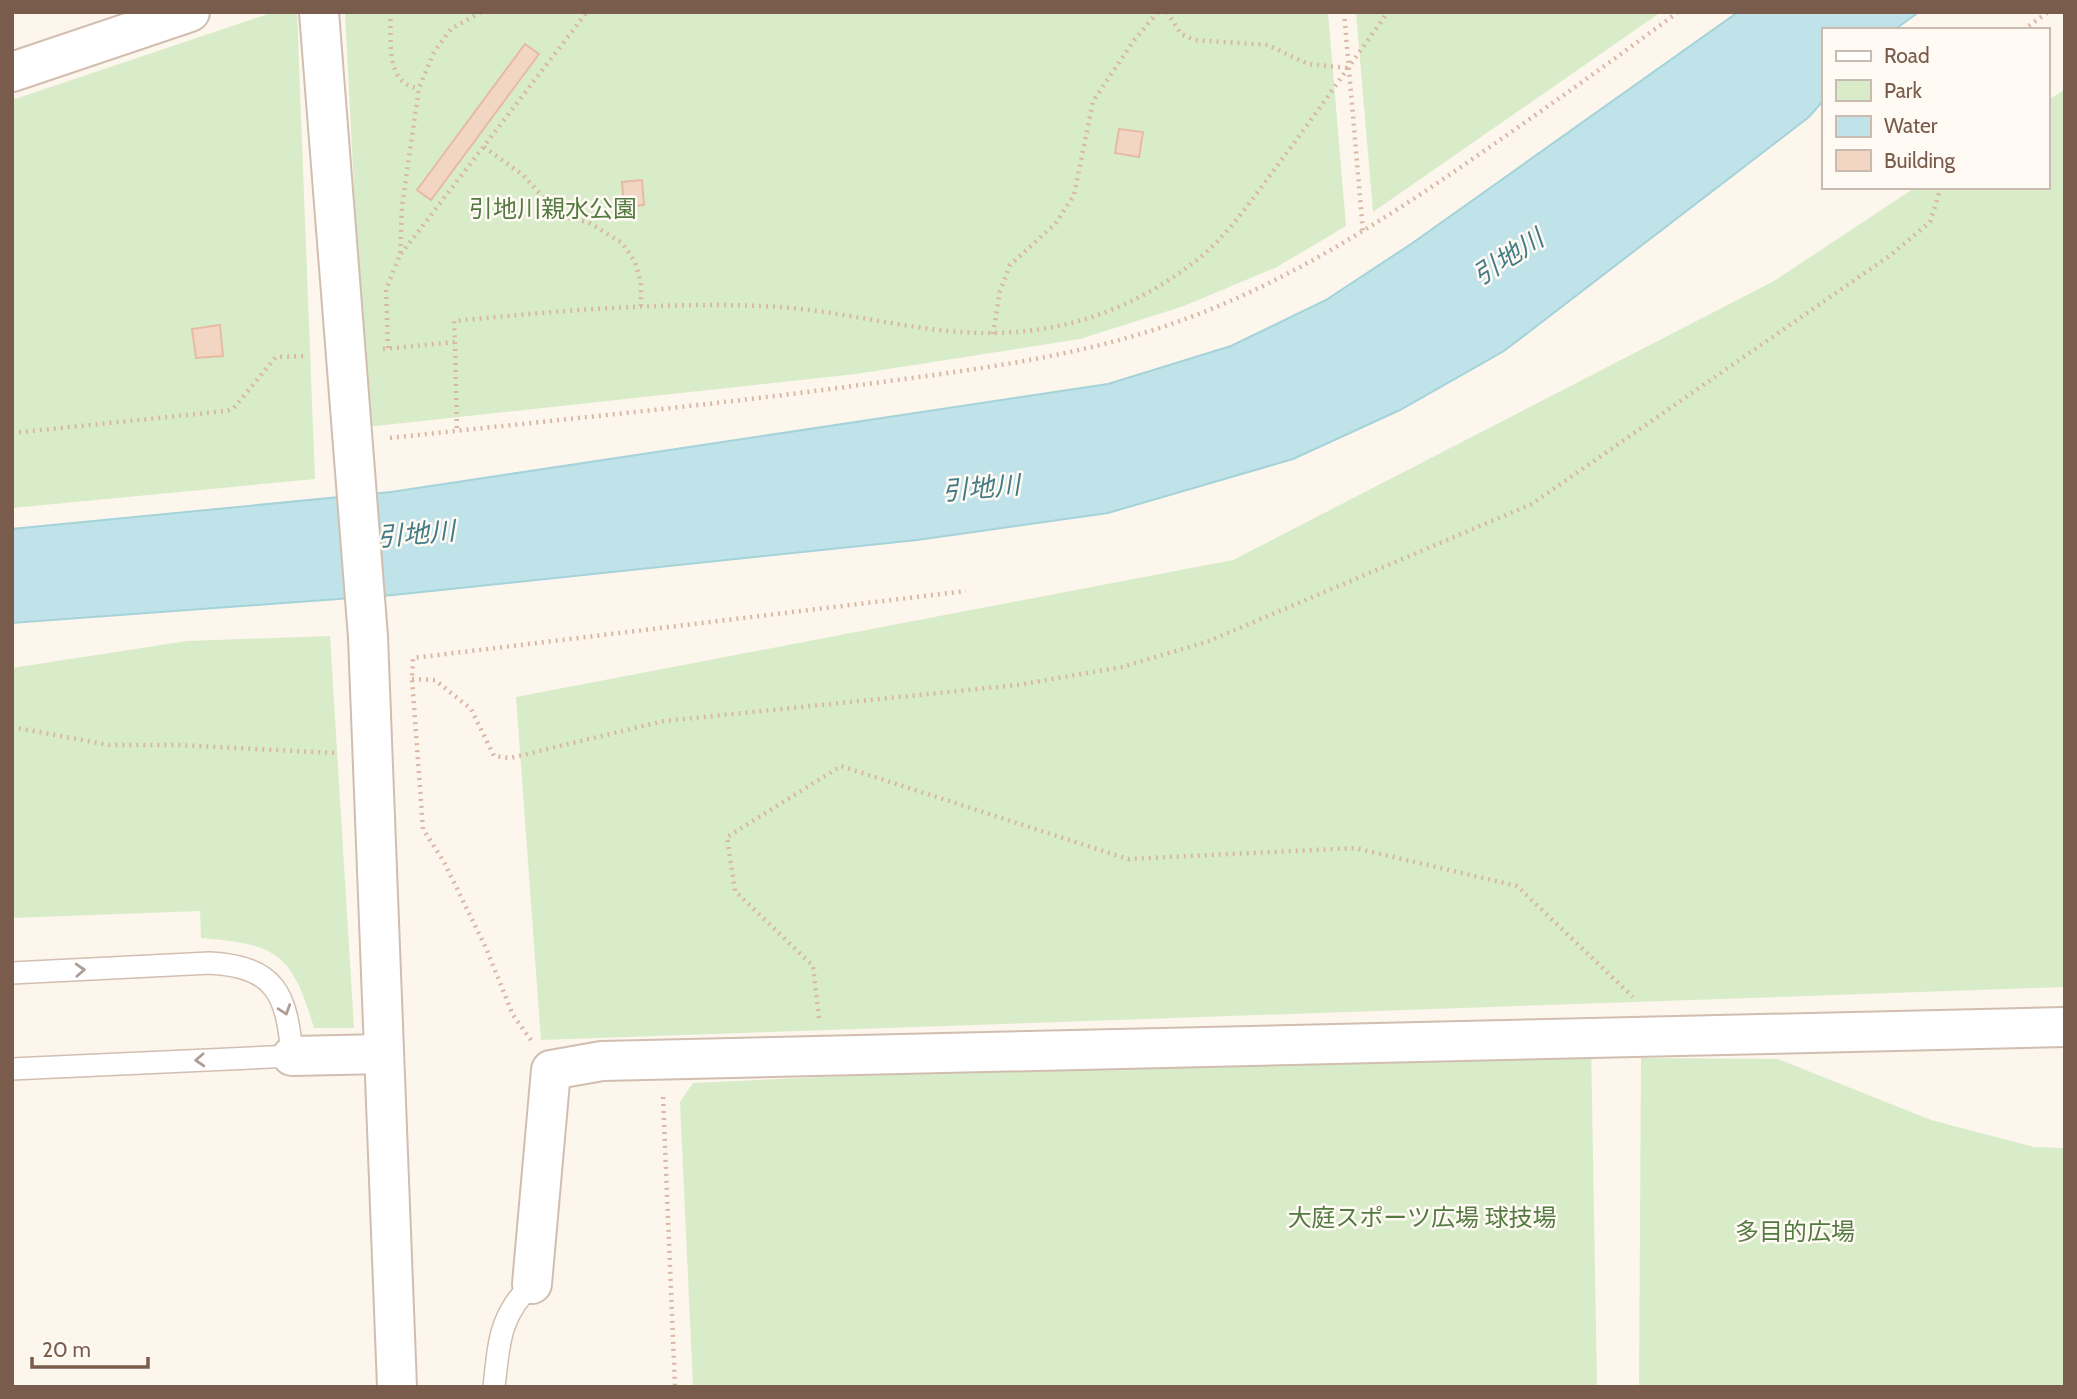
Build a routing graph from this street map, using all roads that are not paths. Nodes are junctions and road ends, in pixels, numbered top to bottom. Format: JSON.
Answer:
{"nodes":[{"id":1,"x":190,"y":12,"type":"edge"},
{"id":2,"x":319,"y":12,"type":"edge"},
{"id":3,"x":12,"y":72,"type":"edge"},
{"id":4,"x":12,"y":973,"type":"edge"},
{"id":5,"x":2065,"y":1027,"type":"edge"},
{"id":6,"x":384,"y":1054,"type":"junction"},
{"id":7,"x":292,"y":1056,"type":"junction"},
{"id":8,"x":12,"y":1069,"type":"edge"},
{"id":9,"x":533,"y":1284,"type":"joint"},
{"id":10,"x":397,"y":1387,"type":"edge"},
{"id":11,"x":494,"y":1387,"type":"edge"}],
"edges":[{"from":1,"to":3,"type":"street"},
{"from":2,"to":6,"type":"street"},
{"from":4,"to":7,"type":"lane","one_way":true},
{"from":5,"to":9,"type":"street"},
{"from":6,"to":7,"type":"street"},
{"from":6,"to":10,"type":"street"},
{"from":7,"to":8,"type":"lane","one_way":true},
{"from":9,"to":11,"type":"lane"}]}
